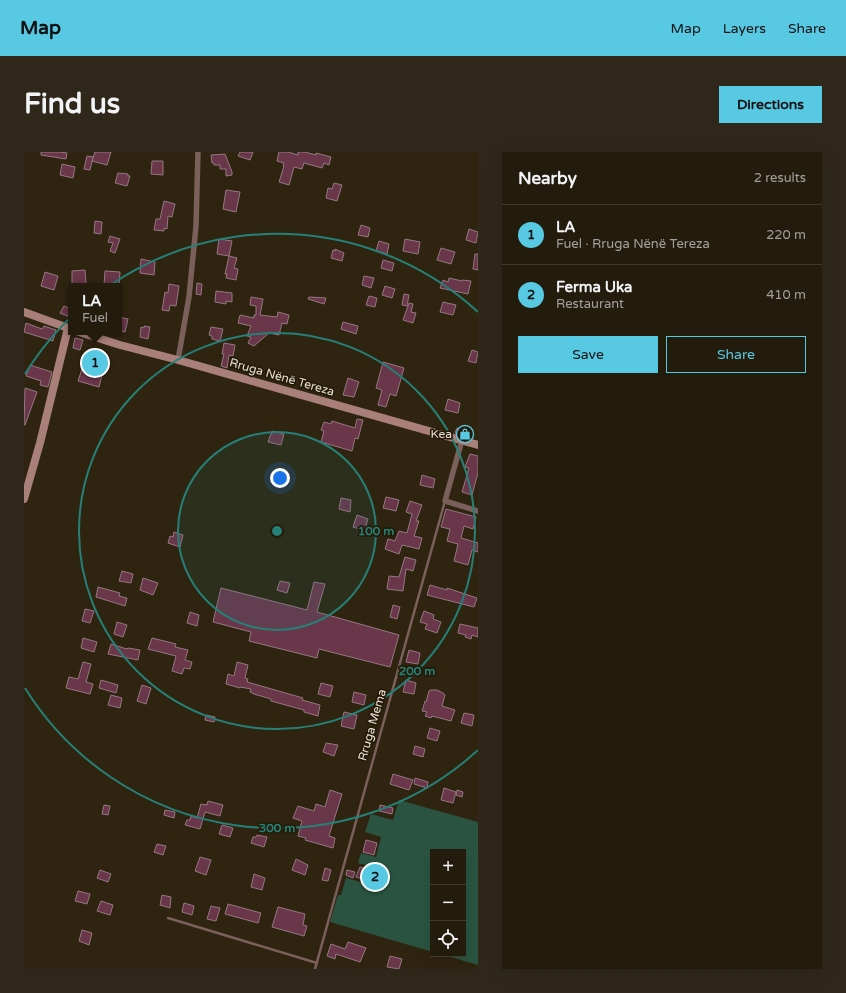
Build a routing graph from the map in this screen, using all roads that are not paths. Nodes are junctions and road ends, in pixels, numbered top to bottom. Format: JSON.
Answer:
{"nodes":[{"id":1,"x":198,"y":152,"type":"edge"},
{"id":2,"x":24,"y":312,"type":"edge"},
{"id":3,"x":68,"y":328,"type":"edge"},
{"id":4,"x":68,"y":332,"type":"edge"},
{"id":5,"x":88,"y":335,"type":"edge"},
{"id":6,"x":178,"y":360,"type":"junction"},
{"id":7,"x":462,"y":440,"type":"junction"},
{"id":8,"x":478,"y":445,"type":"edge"},
{"id":9,"x":24,"y":499,"type":"edge"},
{"id":10,"x":445,"y":501,"type":"junction"},
{"id":11,"x":478,"y":511,"type":"edge"},
{"id":12,"x":168,"y":918,"type":"dead end"},
{"id":13,"x":317,"y":962,"type":"junction"},
{"id":14,"x":315,"y":969,"type":"edge"}],
"edges":[{"from":1,"to":6,"type":"street"},
{"from":2,"to":3,"type":"main road"},
{"from":4,"to":9,"type":"main road"},
{"from":5,"to":6,"type":"main road","name":"Rruga Nënë Tereza"},
{"from":6,"to":7,"type":"main road","name":"Rruga Nënë Tereza"},
{"from":7,"to":8,"type":"main road","name":"Rruga Nënë Tereza"},
{"from":7,"to":10,"type":"street","name":"Rruga Mema"},
{"from":10,"to":11,"type":"street"},
{"from":10,"to":13,"type":"lane","name":"Rruga Mema"},
{"from":12,"to":13,"type":"lane"},
{"from":13,"to":14,"type":"lane","name":"Rruga Mema"}]}
